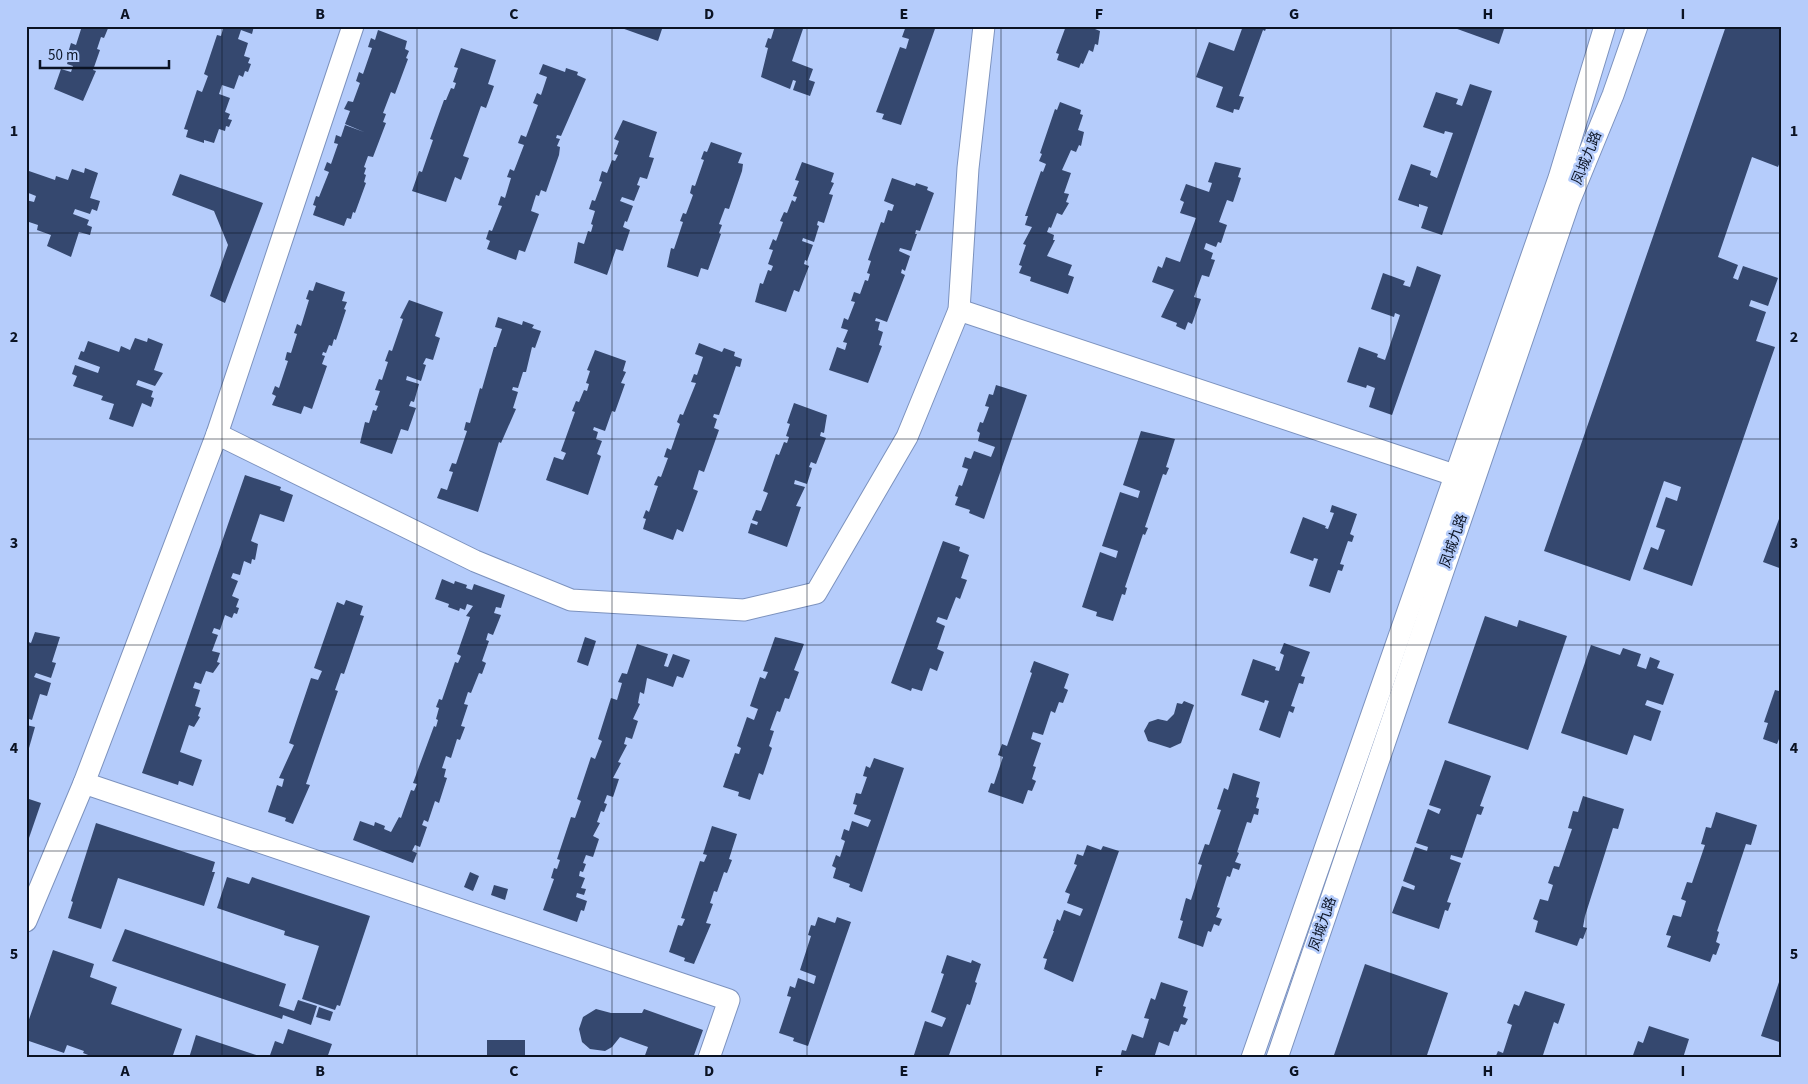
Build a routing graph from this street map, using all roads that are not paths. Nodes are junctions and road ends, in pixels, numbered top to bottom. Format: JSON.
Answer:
{"nodes":[{"id":1,"x":354,"y":26,"type":"edge"},
{"id":2,"x":984,"y":26,"type":"edge"},
{"id":3,"x":1605,"y":26,"type":"edge"},
{"id":4,"x":1637,"y":26,"type":"edge"},
{"id":5,"x":958,"y":310,"type":"junction"},
{"id":6,"x":217,"y":434,"type":"junction"},
{"id":7,"x":1454,"y":475,"type":"junction"},
{"id":8,"x":84,"y":783,"type":"junction"},
{"id":9,"x":26,"y":921,"type":"edge"},
{"id":10,"x":709,"y":1058,"type":"edge"},
{"id":11,"x":1252,"y":1058,"type":"edge"},
{"id":12,"x":1277,"y":1058,"type":"edge"}],
"edges":[{"from":1,"to":6,"type":"street"},
{"from":2,"to":5,"type":"street"},
{"from":3,"to":7,"type":"street","name":"凤城九路"},
{"from":4,"to":12,"type":"street","name":"凤城九路"},
{"from":5,"to":6,"type":"street"},
{"from":5,"to":7,"type":"street"},
{"from":6,"to":8,"type":"street"},
{"from":7,"to":11,"type":"street","name":"凤城九路"},
{"from":8,"to":9,"type":"street"},
{"from":8,"to":10,"type":"street"}]}
